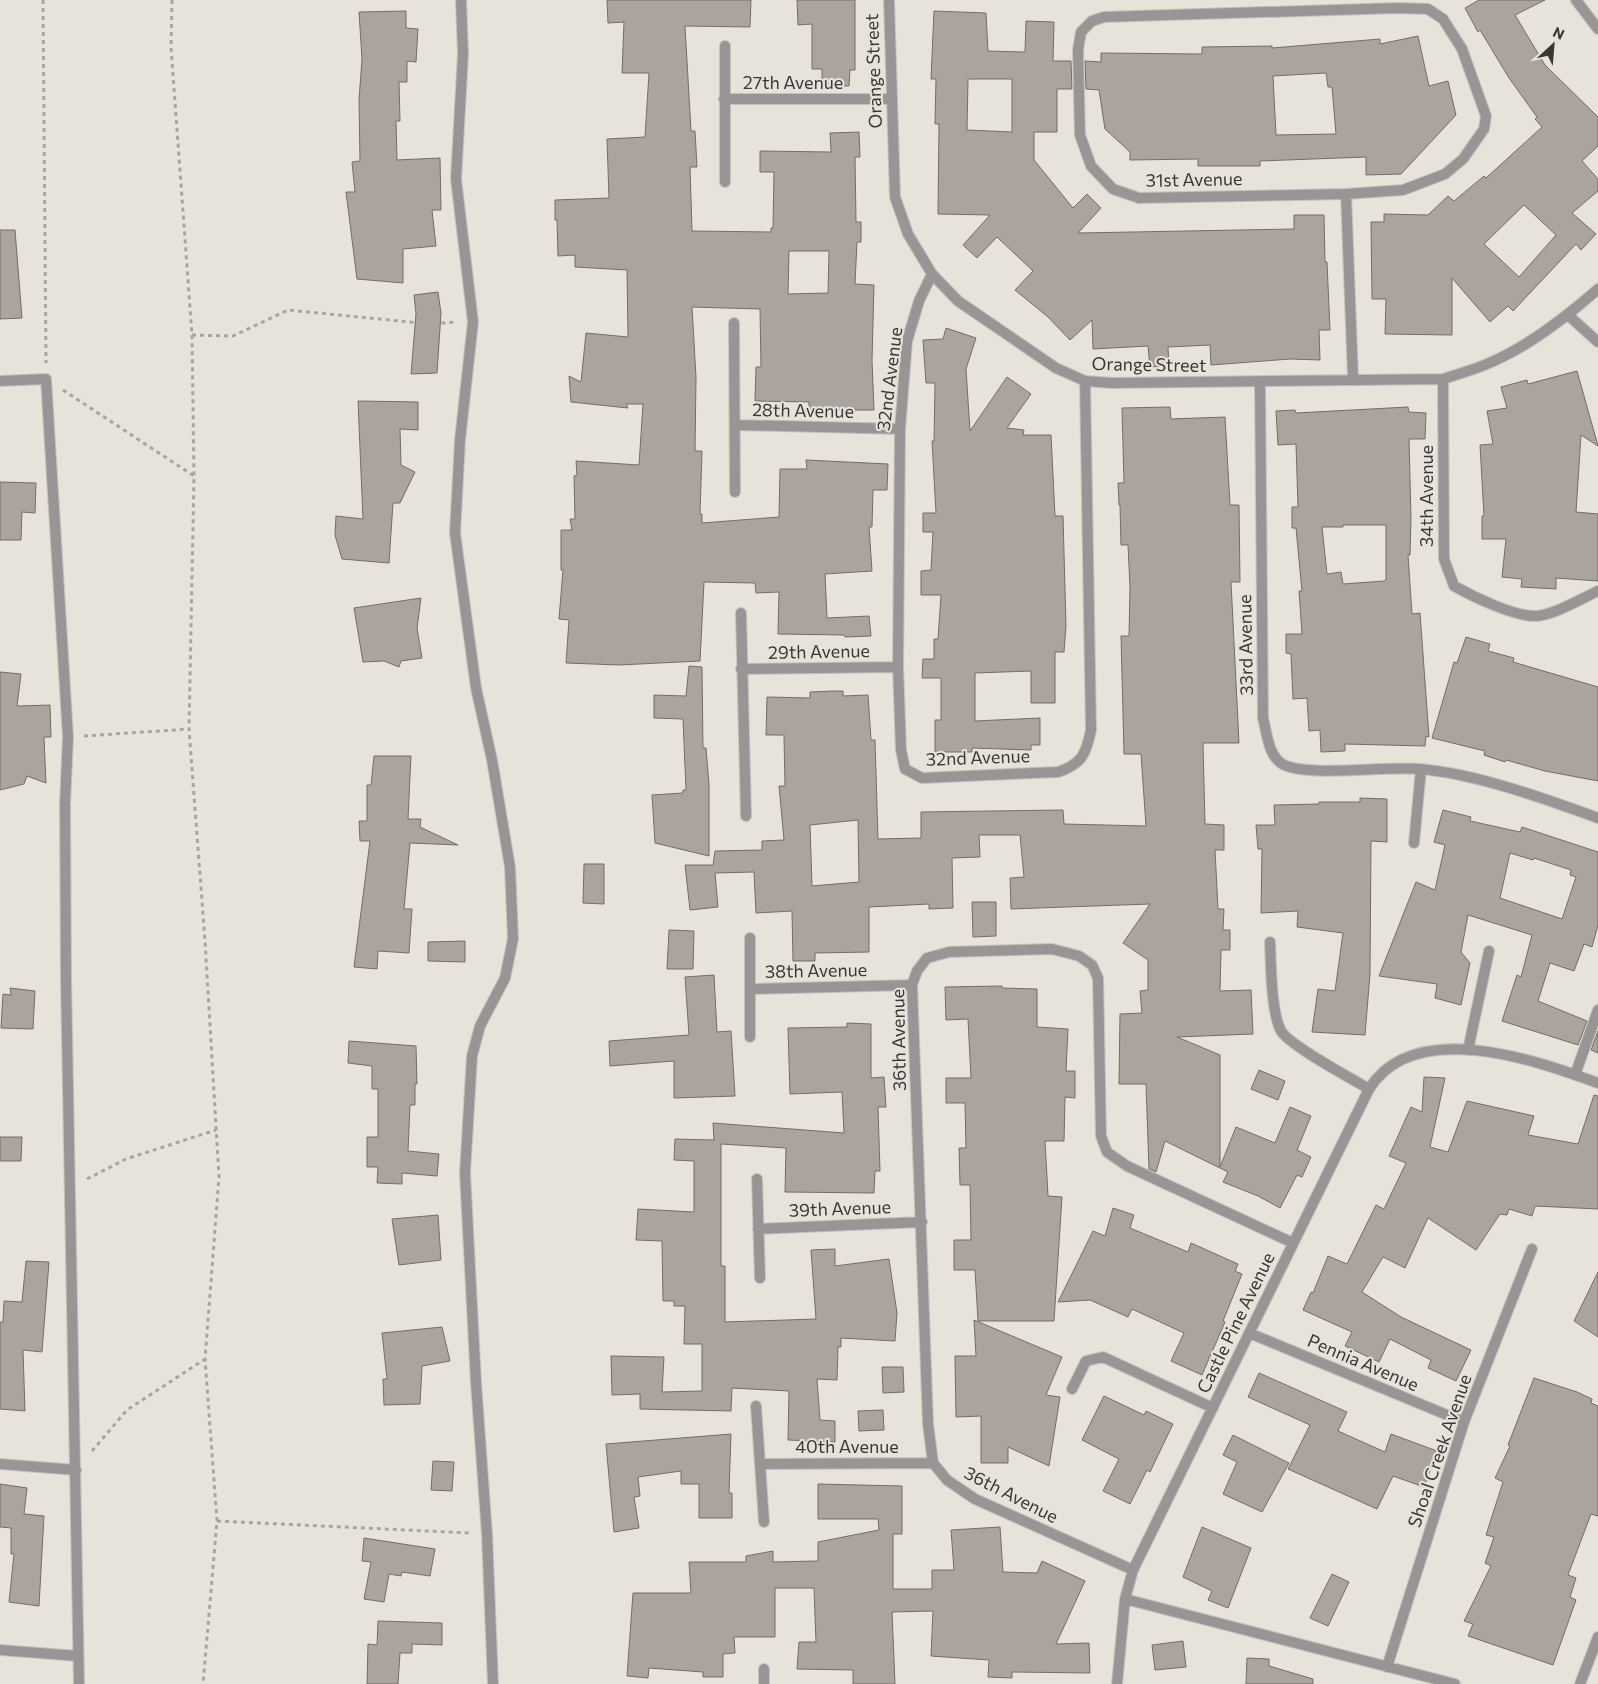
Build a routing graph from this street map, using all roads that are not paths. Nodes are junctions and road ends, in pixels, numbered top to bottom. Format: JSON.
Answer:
{"nodes":[{"id":1,"x":461,"y":0,"type":"edge"},
{"id":2,"x":888,"y":0,"type":"edge"},
{"id":3,"x":1576,"y":0,"type":"edge"},
{"id":4,"x":1598,"y":29,"type":"edge"},
{"id":5,"x":725,"y":46,"type":"dead end"},
{"id":6,"x":724,"y":99,"type":"junction"},
{"id":7,"x":891,"y":99,"type":"junction"},
{"id":8,"x":725,"y":182,"type":"dead end"},
{"id":9,"x":1346,"y":194,"type":"junction"},
{"id":10,"x":932,"y":274,"type":"junction"},
{"id":11,"x":1598,"y":289,"type":"edge"},
{"id":12,"x":1568,"y":315,"type":"junction"},
{"id":13,"x":734,"y":323,"type":"dead end"},
{"id":14,"x":1598,"y":342,"type":"edge"},
{"id":15,"x":1354,"y":378,"type":"junction"},
{"id":16,"x":1443,"y":378,"type":"junction"},
{"id":17,"x":0,"y":381,"type":"edge"},
{"id":18,"x":1085,"y":381,"type":"junction"},
{"id":19,"x":1260,"y":382,"type":"junction"},
{"id":20,"x":737,"y":425,"type":"junction"},
{"id":21,"x":900,"y":429,"type":"junction"},
{"id":22,"x":736,"y":492,"type":"dead end"},
{"id":23,"x":1598,"y":591,"type":"edge"},
{"id":24,"x":741,"y":613,"type":"dead end"},
{"id":25,"x":898,"y":667,"type":"junction"},
{"id":26,"x":741,"y":669,"type":"junction"},
{"id":27,"x":1421,"y":769,"type":"junction"},
{"id":28,"x":746,"y":816,"type":"dead end"},
{"id":29,"x":1598,"y":818,"type":"edge"},
{"id":30,"x":1414,"y":843,"type":"dead end"},
{"id":31,"x":750,"y":938,"type":"dead end"},
{"id":32,"x":1270,"y":942,"type":"dead end"},
{"id":33,"x":1489,"y":952,"type":"dead end"},
{"id":34,"x":912,"y":985,"type":"junction"},
{"id":35,"x":751,"y":989,"type":"junction"},
{"id":36,"x":1598,"y":1010,"type":"edge"},
{"id":37,"x":750,"y":1037,"type":"dead end"},
{"id":38,"x":1468,"y":1050,"type":"junction"},
{"id":39,"x":1575,"y":1075,"type":"junction"},
{"id":40,"x":1598,"y":1083,"type":"edge"},
{"id":41,"x":1368,"y":1089,"type":"junction"},
{"id":42,"x":757,"y":1179,"type":"dead end"},
{"id":43,"x":922,"y":1222,"type":"junction"},
{"id":44,"x":758,"y":1229,"type":"junction"},
{"id":45,"x":1293,"y":1243,"type":"junction"},
{"id":46,"x":1532,"y":1249,"type":"dead end"},
{"id":47,"x":760,"y":1278,"type":"dead end"},
{"id":48,"x":1249,"y":1333,"type":"junction"},
{"id":49,"x":1072,"y":1389,"type":"dead end"},
{"id":50,"x":756,"y":1406,"type":"dead end"},
{"id":51,"x":1213,"y":1408,"type":"junction"},
{"id":52,"x":1464,"y":1422,"type":"junction"},
{"id":53,"x":933,"y":1463,"type":"junction"},
{"id":54,"x":0,"y":1464,"type":"edge"},
{"id":55,"x":761,"y":1464,"type":"junction"},
{"id":56,"x":76,"y":1470,"type":"junction"},
{"id":57,"x":764,"y":1522,"type":"dead end"},
{"id":58,"x":1133,"y":1570,"type":"junction"},
{"id":59,"x":1125,"y":1599,"type":"junction"},
{"id":60,"x":1598,"y":1637,"type":"edge"},
{"id":61,"x":0,"y":1650,"type":"edge"},
{"id":62,"x":78,"y":1656,"type":"junction"},
{"id":63,"x":1387,"y":1667,"type":"junction"},
{"id":64,"x":764,"y":1669,"type":"dead end"},
{"id":65,"x":79,"y":1684,"type":"edge"},
{"id":66,"x":493,"y":1684,"type":"edge"},
{"id":67,"x":764,"y":1684,"type":"edge"},
{"id":68,"x":1116,"y":1684,"type":"edge"},
{"id":69,"x":1455,"y":1684,"type":"edge"},
{"id":70,"x":1580,"y":1684,"type":"edge"}],
"edges":[{"from":1,"to":66,"type":"street"},
{"from":2,"to":7,"type":"street","name":"Orange Street"},
{"from":3,"to":4,"type":"street"},
{"from":5,"to":6,"type":"street","name":"27th Avenue"},
{"from":6,"to":7,"type":"street","name":"27th Avenue"},
{"from":6,"to":8,"type":"street","name":"27th Avenue"},
{"from":7,"to":10,"type":"street","name":"Orange Street"},
{"from":9,"to":9,"type":"street","name":"31st Avenue"},
{"from":9,"to":15,"type":"street"},
{"from":10,"to":18,"type":"street","name":"Orange Street"},
{"from":10,"to":21,"type":"street","name":"32nd Avenue"},
{"from":11,"to":12,"type":"street","name":"Orange Street"},
{"from":12,"to":14,"type":"street"},
{"from":12,"to":16,"type":"street","name":"Orange Street"},
{"from":13,"to":20,"type":"street","name":"28th Avenue"},
{"from":15,"to":16,"type":"street","name":"Orange Street"},
{"from":15,"to":19,"type":"street","name":"Orange Street"},
{"from":16,"to":23,"type":"street","name":"34th Avenue"},
{"from":17,"to":56,"type":"street"},
{"from":18,"to":19,"type":"street","name":"Orange Street"},
{"from":18,"to":25,"type":"street","name":"32nd Avenue"},
{"from":19,"to":27,"type":"street","name":"33rd Avenue"},
{"from":20,"to":21,"type":"street","name":"28th Avenue"},
{"from":20,"to":22,"type":"street","name":"28th Avenue"},
{"from":21,"to":25,"type":"street","name":"32nd Avenue"},
{"from":24,"to":26,"type":"street"},
{"from":25,"to":26,"type":"street","name":"29th Avenue"},
{"from":26,"to":28,"type":"street"},
{"from":27,"to":29,"type":"street","name":"33rd Avenue"},
{"from":27,"to":30,"type":"street"},
{"from":31,"to":35,"type":"street","name":"38th Avenue"},
{"from":32,"to":41,"type":"street"},
{"from":33,"to":38,"type":"street"},
{"from":34,"to":35,"type":"street","name":"38th Avenue"},
{"from":34,"to":43,"type":"street","name":"36th Avenue"},
{"from":34,"to":45,"type":"street","name":"36th Avenue"},
{"from":35,"to":37,"type":"street","name":"38th Avenue"},
{"from":36,"to":39,"type":"street"},
{"from":38,"to":39,"type":"street","name":"Castle Pine Avenue"},
{"from":38,"to":41,"type":"street","name":"Castle Pine Avenue"},
{"from":39,"to":40,"type":"street","name":"Castle Pine Avenue"},
{"from":41,"to":45,"type":"street","name":"Castle Pine Avenue"},
{"from":42,"to":44,"type":"street"},
{"from":43,"to":44,"type":"street","name":"39th Avenue"},
{"from":43,"to":53,"type":"street","name":"36th Avenue"},
{"from":44,"to":47,"type":"street"},
{"from":45,"to":48,"type":"street","name":"Castle Pine Avenue"},
{"from":46,"to":52,"type":"street","name":"Shoal Creek Avenue"},
{"from":48,"to":51,"type":"street","name":"Castle Pine Avenue"},
{"from":48,"to":52,"type":"street","name":"Pennia Avenue"},
{"from":49,"to":51,"type":"street"},
{"from":50,"to":55,"type":"street"},
{"from":51,"to":58,"type":"street","name":"Castle Pine Avenue"},
{"from":52,"to":63,"type":"street","name":"Shoal Creek Avenue"},
{"from":53,"to":55,"type":"street","name":"40th Avenue"},
{"from":53,"to":58,"type":"street","name":"36th Avenue"},
{"from":54,"to":56,"type":"street"},
{"from":55,"to":57,"type":"street"},
{"from":56,"to":62,"type":"street"},
{"from":58,"to":59,"type":"street","name":"Castle Pine Avenue"},
{"from":59,"to":63,"type":"street"},
{"from":59,"to":68,"type":"street","name":"Castle Pine Avenue"},
{"from":60,"to":70,"type":"street"},
{"from":61,"to":62,"type":"street"},
{"from":62,"to":65,"type":"street"},
{"from":63,"to":69,"type":"street"},
{"from":64,"to":67,"type":"street"}]}
